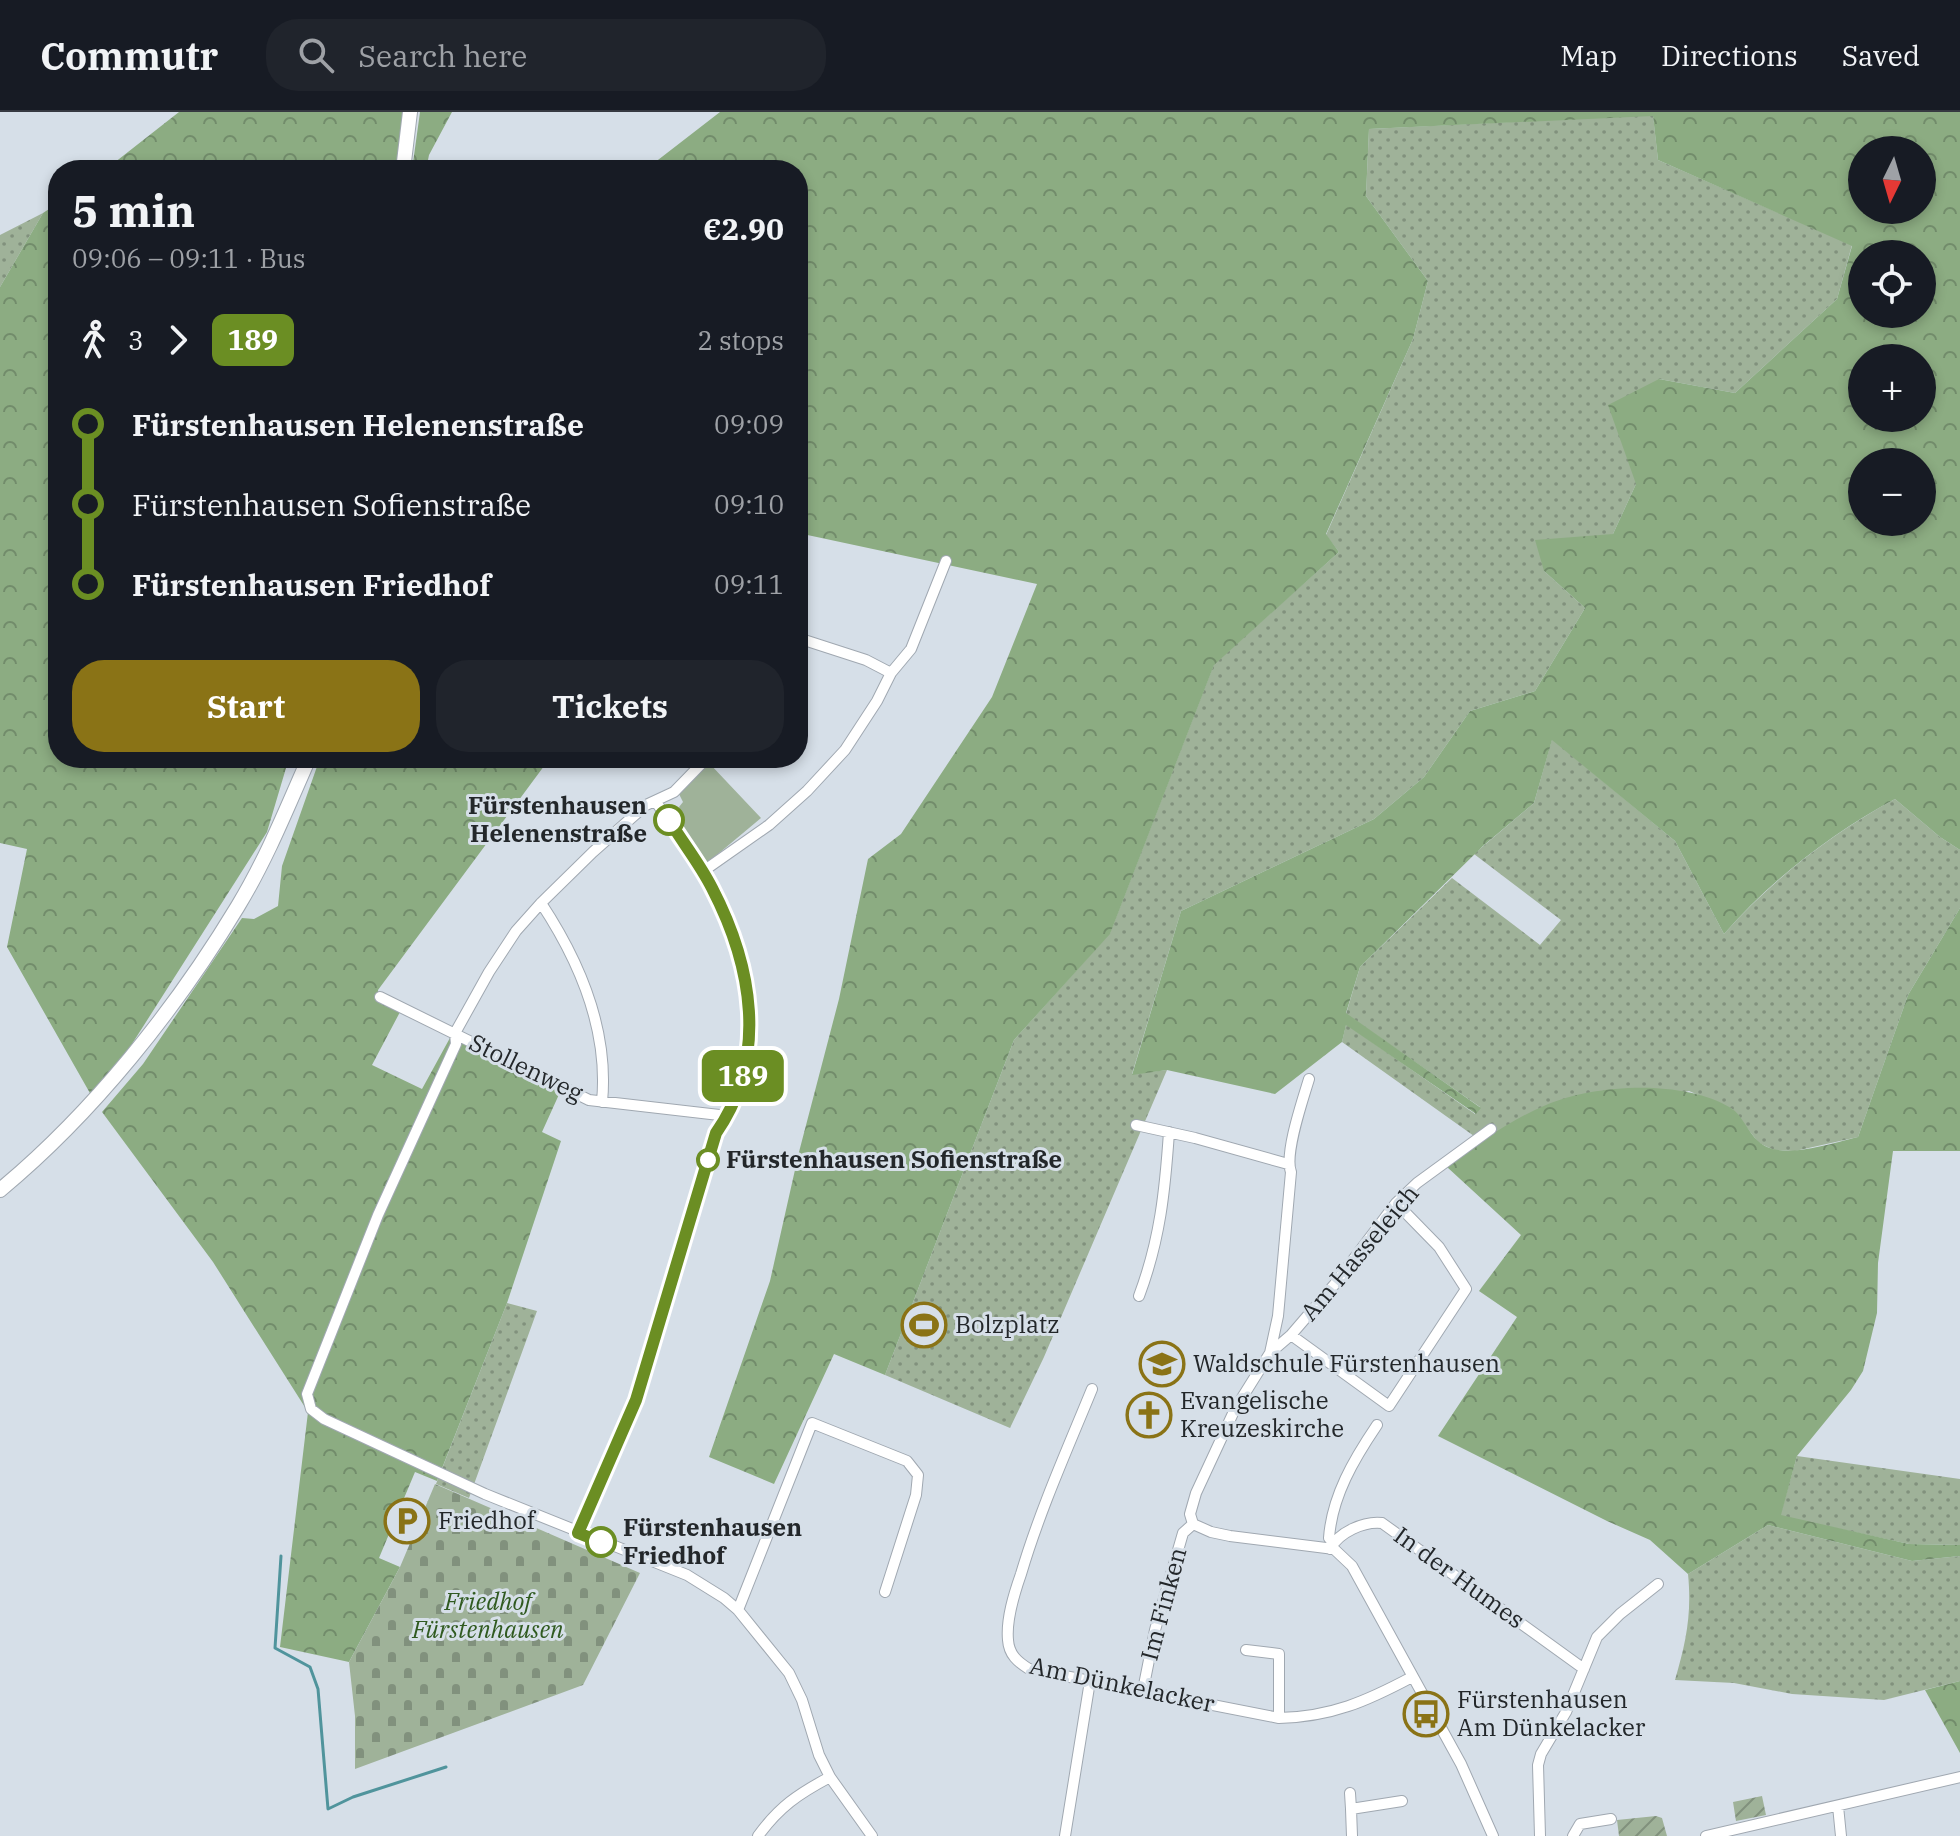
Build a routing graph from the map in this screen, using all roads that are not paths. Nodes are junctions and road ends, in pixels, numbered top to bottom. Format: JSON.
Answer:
{"nodes":[{"id":1,"x":410,"y":112,"type":"edge"},
{"id":2,"x":404,"y":160,"type":"edge"},
{"id":3,"x":946,"y":561,"type":"dead end"},
{"id":4,"x":808,"y":641,"type":"edge"},
{"id":5,"x":891,"y":673,"type":"junction"},
{"id":6,"x":304,"y":768,"type":"edge"},
{"id":7,"x":697,"y":768,"type":"edge"},
{"id":8,"x":656,"y":802,"type":"junction"},
{"id":9,"x":702,"y":872,"type":"junction"},
{"id":10,"x":541,"y":903,"type":"junction"},
{"id":11,"x":380,"y":997,"type":"dead end"},
{"id":12,"x":455,"y":1033,"type":"junction"},
{"id":13,"x":1309,"y":1079,"type":"dead end"},
{"id":14,"x":602,"y":1102,"type":"junction"},
{"id":15,"x":728,"y":1116,"type":"junction"},
{"id":16,"x":1136,"y":1125,"type":"dead end"},
{"id":17,"x":1491,"y":1129,"type":"dead end"},
{"id":18,"x":1169,"y":1132,"type":"junction"},
{"id":19,"x":1288,"y":1164,"type":"junction"},
{"id":20,"x":0,"y":1190,"type":"edge"},
{"id":21,"x":1396,"y":1203,"type":"junction"},
{"id":22,"x":1139,"y":1296,"type":"dead end"},
{"id":23,"x":1291,"y":1335,"type":"junction"},
{"id":24,"x":1270,"y":1353,"type":"junction"},
{"id":25,"x":1092,"y":1389,"type":"dead end"},
{"id":26,"x":1377,"y":1425,"type":"dead end"},
{"id":27,"x":1193,"y":1524,"type":"junction"},
{"id":28,"x":578,"y":1533,"type":"junction"},
{"id":29,"x":1331,"y":1546,"type":"junction"},
{"id":30,"x":1658,"y":1584,"type":"dead end"},
{"id":31,"x":885,"y":1592,"type":"dead end"},
{"id":32,"x":738,"y":1610,"type":"junction"},
{"id":33,"x":1246,"y":1650,"type":"dead end"},
{"id":34,"x":1584,"y":1669,"type":"junction"},
{"id":35,"x":1412,"y":1677,"type":"junction"},
{"id":36,"x":1090,"y":1681,"type":"junction"},
{"id":37,"x":1143,"y":1690,"type":"junction"},
{"id":38,"x":1279,"y":1718,"type":"junction"},
{"id":39,"x":830,"y":1777,"type":"junction"},
{"id":40,"x":1959,"y":1777,"type":"edge"},
{"id":41,"x":1350,"y":1793,"type":"dead end"},
{"id":42,"x":1402,"y":1801,"type":"dead end"},
{"id":43,"x":1838,"y":1806,"type":"junction"},
{"id":44,"x":1351,"y":1809,"type":"junction"},
{"id":45,"x":1611,"y":1819,"type":"dead end"},
{"id":46,"x":758,"y":1836,"type":"edge"},
{"id":47,"x":872,"y":1836,"type":"edge"},
{"id":48,"x":1065,"y":1836,"type":"edge"},
{"id":49,"x":1352,"y":1836,"type":"edge"},
{"id":50,"x":1493,"y":1836,"type":"edge"},
{"id":51,"x":1540,"y":1836,"type":"edge"},
{"id":52,"x":1573,"y":1836,"type":"edge"},
{"id":53,"x":1706,"y":1836,"type":"edge"},
{"id":54,"x":1841,"y":1836,"type":"edge"}],
"edges":[{"from":1,"to":2,"type":"main road"},
{"from":3,"to":5,"type":"street"},
{"from":4,"to":5,"type":"street"},
{"from":5,"to":9,"type":"street"},
{"from":6,"to":20,"type":"main road"},
{"from":7,"to":8,"type":"street"},
{"from":8,"to":9,"type":"street"},
{"from":8,"to":10,"type":"street"},
{"from":9,"to":15,"type":"street"},
{"from":10,"to":12,"type":"street"},
{"from":10,"to":14,"type":"street"},
{"from":11,"to":12,"type":"street","name":"Stollenweg"},
{"from":12,"to":14,"type":"street","name":"Stollenweg"},
{"from":12,"to":28,"type":"street"},
{"from":13,"to":19,"type":"street"},
{"from":14,"to":15,"type":"street","name":"Stollenweg"},
{"from":15,"to":28,"type":"street"},
{"from":16,"to":18,"type":"street"},
{"from":17,"to":21,"type":"street","name":"Am Hasseleich"},
{"from":18,"to":19,"type":"street"},
{"from":18,"to":22,"type":"street"},
{"from":19,"to":24,"type":"street"},
{"from":21,"to":23,"type":"street","name":"Am Hasseleich"},
{"from":21,"to":23,"type":"street"},
{"from":23,"to":24,"type":"street","name":"Am Hasseleich"},
{"from":24,"to":27,"type":"street","name":"Am Hasseleich"},
{"from":25,"to":36,"type":"street","name":"Am Dünkelacker"},
{"from":26,"to":29,"type":"street"},
{"from":27,"to":29,"type":"street"},
{"from":27,"to":37,"type":"street","name":"Im Finken"},
{"from":28,"to":32,"type":"street"},
{"from":29,"to":34,"type":"street","name":"In der Humes"},
{"from":29,"to":35,"type":"street"},
{"from":30,"to":34,"type":"street"},
{"from":31,"to":32,"type":"street"},
{"from":32,"to":39,"type":"street"},
{"from":33,"to":38,"type":"street"},
{"from":34,"to":51,"type":"street"},
{"from":35,"to":38,"type":"street","name":"Am Dünkelacker"},
{"from":35,"to":50,"type":"street"},
{"from":36,"to":37,"type":"street","name":"Am Dünkelacker"},
{"from":36,"to":48,"type":"street"},
{"from":37,"to":38,"type":"street","name":"Am Dünkelacker"},
{"from":39,"to":46,"type":"street"},
{"from":39,"to":47,"type":"street"},
{"from":40,"to":43,"type":"street"},
{"from":41,"to":44,"type":"street"},
{"from":42,"to":44,"type":"street"},
{"from":43,"to":53,"type":"street"},
{"from":43,"to":54,"type":"street"},
{"from":44,"to":49,"type":"street"},
{"from":45,"to":52,"type":"street"}]}
